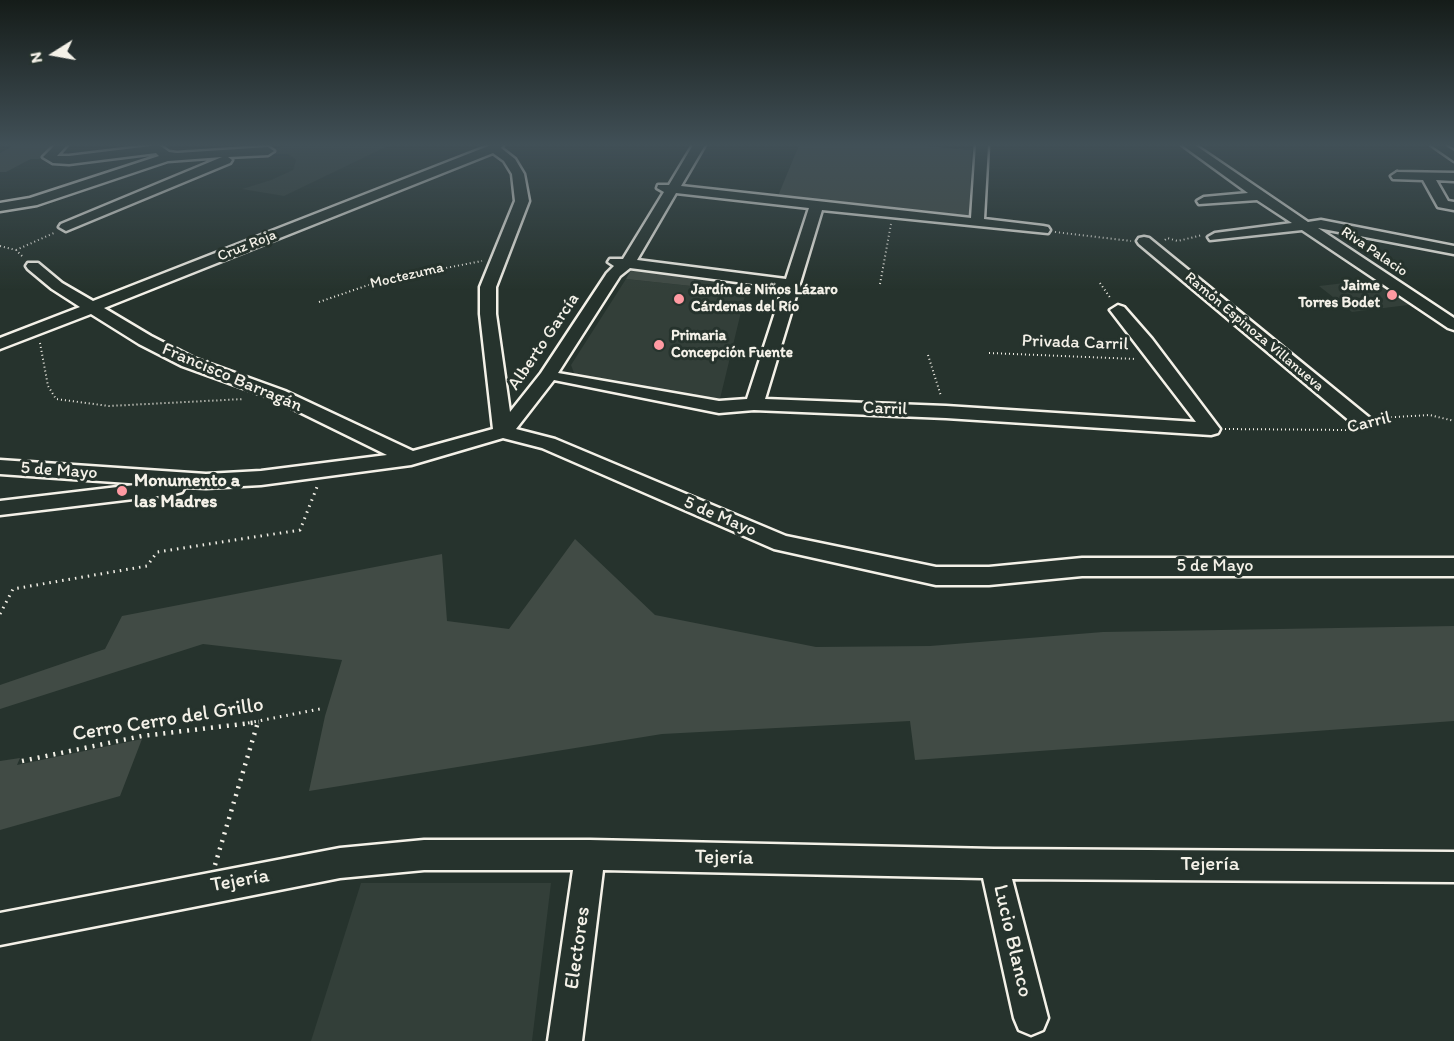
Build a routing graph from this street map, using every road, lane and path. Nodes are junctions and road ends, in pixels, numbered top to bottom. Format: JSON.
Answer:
{"nodes":[{"id":1,"x":57,"y":194,"type":"edge"},
{"id":2,"x":146,"y":194,"type":"edge"},
{"id":3,"x":377,"y":194,"type":"edge"},
{"id":4,"x":521,"y":194,"type":"edge"},
{"id":5,"x":664,"y":194,"type":"edge"},
{"id":6,"x":714,"y":194,"type":"edge"},
{"id":7,"x":979,"y":194,"type":"edge"},
{"id":8,"x":1237,"y":194,"type":"edge"},
{"id":9,"x":1263,"y":194,"type":"edge"},
{"id":10,"x":1265,"y":194,"type":"edge"},
{"id":11,"x":1204,"y":201,"type":"dead end"},
{"id":12,"x":32,"y":202,"type":"junction"},
{"id":13,"x":816,"y":206,"type":"junction"},
{"id":14,"x":0,"y":207,"type":"edge"},
{"id":15,"x":893,"y":214,"type":"junction"},
{"id":16,"x":0,"y":216,"type":"edge"},
{"id":17,"x":977,"y":223,"type":"junction"},
{"id":18,"x":1321,"y":224,"type":"junction"},
{"id":19,"x":1306,"y":226,"type":"junction"},
{"id":20,"x":66,"y":227,"type":"joint"},
{"id":21,"x":1043,"y":230,"type":"dead end"},
{"id":22,"x":1215,"y":237,"type":"dead end"},
{"id":23,"x":1144,"y":241,"type":"dead end"},
{"id":24,"x":0,"y":246,"type":"edge"},
{"id":25,"x":16,"y":250,"type":"junction"},
{"id":26,"x":1454,"y":250,"type":"edge"},
{"id":27,"x":498,"y":259,"type":"junction"},
{"id":28,"x":33,"y":266,"type":"joint"},
{"id":29,"x":619,"y":266,"type":"junction"},
{"id":30,"x":1100,"y":283,"type":"dead end"},
{"id":31,"x":790,"y":284,"type":"junction"},
{"id":32,"x":880,"y":284,"type":"dead end"},
{"id":33,"x":319,"y":302,"type":"dead end"},
{"id":34,"x":92,"y":307,"type":"junction"},
{"id":35,"x":1118,"y":310,"type":"joint"},
{"id":36,"x":1454,"y":312,"type":"edge"},
{"id":37,"x":1454,"y":325,"type":"edge"},
{"id":38,"x":37,"y":329,"type":"junction"},
{"id":39,"x":0,"y":344,"type":"edge"},
{"id":40,"x":989,"y":353,"type":"dead end"},
{"id":41,"x":928,"y":355,"type":"dead end"},
{"id":42,"x":1159,"y":360,"type":"junction"},
{"id":43,"x":561,"y":378,"type":"dead end"},
{"id":44,"x":279,"y":395,"type":"junction"},
{"id":45,"x":753,"y":404,"type":"junction"},
{"id":46,"x":946,"y":412,"type":"junction"},
{"id":47,"x":1454,"y":421,"type":"edge"},
{"id":48,"x":1364,"y":423,"type":"junction"},
{"id":49,"x":1211,"y":429,"type":"junction"},
{"id":50,"x":503,"y":432,"type":"junction"},
{"id":51,"x":411,"y":458,"type":"junction"},
{"id":52,"x":0,"y":467,"type":"edge"},
{"id":53,"x":322,"y":471,"type":"junction"},
{"id":54,"x":206,"y":482,"type":"junction"},
{"id":55,"x":0,"y":508,"type":"edge"},
{"id":56,"x":1454,"y":567,"type":"edge"},
{"id":57,"x":0,"y":614,"type":"edge"},
{"id":58,"x":320,"y":709,"type":"dead end"},
{"id":59,"x":258,"y":722,"type":"junction"},
{"id":60,"x":22,"y":761,"type":"dead end"},
{"id":61,"x":590,"y":855,"type":"junction"},
{"id":62,"x":994,"y":864,"type":"junction"},
{"id":63,"x":1454,"y":867,"type":"edge"},
{"id":64,"x":208,"y":886,"type":"junction"},
{"id":65,"x":0,"y":929,"type":"edge"},
{"id":66,"x":1030,"y":1018,"type":"dead end"},
{"id":67,"x":565,"y":1041,"type":"edge"}],
"edges":[{"from":1,"to":12,"type":"street"},
{"from":2,"to":20,"type":"street"},
{"from":3,"to":34,"type":"street","name":"Cruz Roja"},
{"from":4,"to":27,"type":"street"},
{"from":5,"to":29,"type":"street","name":"Alberto García"},
{"from":6,"to":13,"type":"street"},
{"from":7,"to":17,"type":"street"},
{"from":8,"to":11,"type":"street"},
{"from":9,"to":19,"type":"street","name":"Riva Palacio"},
{"from":10,"to":18,"type":"street","name":"Riva Palacio"},
{"from":12,"to":14,"type":"street"},
{"from":12,"to":16,"type":"street"},
{"from":13,"to":15,"type":"street"},
{"from":13,"to":31,"type":"street"},
{"from":15,"to":17,"type":"street"},
{"from":15,"to":32,"type":"path"},
{"from":17,"to":21,"type":"street"},
{"from":18,"to":19,"type":"street"},
{"from":18,"to":26,"type":"street"},
{"from":18,"to":36,"type":"street","name":"Riva Palacio"},
{"from":19,"to":22,"type":"street"},
{"from":19,"to":37,"type":"street","name":"Riva Palacio"},
{"from":20,"to":25,"type":"path"},
{"from":23,"to":48,"type":"street","name":"Ramón Espinoza Villanueva"},
{"from":24,"to":25,"type":"path"},
{"from":25,"to":28,"type":"path"},
{"from":27,"to":33,"type":"path","name":"Moctezuma"},
{"from":27,"to":50,"type":"street"},
{"from":28,"to":34,"type":"street","name":"Francisco Barragán"},
{"from":29,"to":31,"type":"street"},
{"from":29,"to":50,"type":"street","name":"Alberto García"},
{"from":30,"to":35,"type":"path"},
{"from":31,"to":45,"type":"street"},
{"from":34,"to":38,"type":"street","name":"Cruz Roja"},
{"from":34,"to":44,"type":"street","name":"Francisco Barragán"},
{"from":35,"to":42,"type":"street"},
{"from":38,"to":39,"type":"street","name":"Cruz Roja"},
{"from":38,"to":44,"type":"path"},
{"from":40,"to":42,"type":"path","name":"Privada Carril"},
{"from":41,"to":46,"type":"path"},
{"from":42,"to":49,"type":"street"},
{"from":43,"to":45,"type":"street","name":"Carril"},
{"from":44,"to":51,"type":"street","name":"Francisco Barragán"},
{"from":45,"to":46,"type":"street","name":"Carril"},
{"from":46,"to":49,"type":"street","name":"Carril"},
{"from":47,"to":48,"type":"path","name":"Carril"},
{"from":48,"to":49,"type":"path","name":"Carril"},
{"from":50,"to":51,"type":"street","name":"5 de Mayo"},
{"from":50,"to":56,"type":"street","name":"5 de Mayo"},
{"from":51,"to":53,"type":"street","name":"5 de Mayo"},
{"from":52,"to":54,"type":"street","name":"5 de Mayo"},
{"from":53,"to":54,"type":"street","name":"5 de Mayo"},
{"from":53,"to":57,"type":"path"},
{"from":54,"to":55,"type":"street"},
{"from":58,"to":59,"type":"path","name":"Cerro Cerro del Grillo"},
{"from":59,"to":60,"type":"path","name":"Cerro Cerro del Grillo"},
{"from":59,"to":64,"type":"path"},
{"from":61,"to":62,"type":"street","name":"Tejería"},
{"from":61,"to":64,"type":"street","name":"Tejería"},
{"from":61,"to":67,"type":"street","name":"Electores"},
{"from":62,"to":63,"type":"street","name":"Tejería"},
{"from":62,"to":66,"type":"street","name":"Lucio Blanco"},
{"from":64,"to":65,"type":"street","name":"Tejería"}]}
